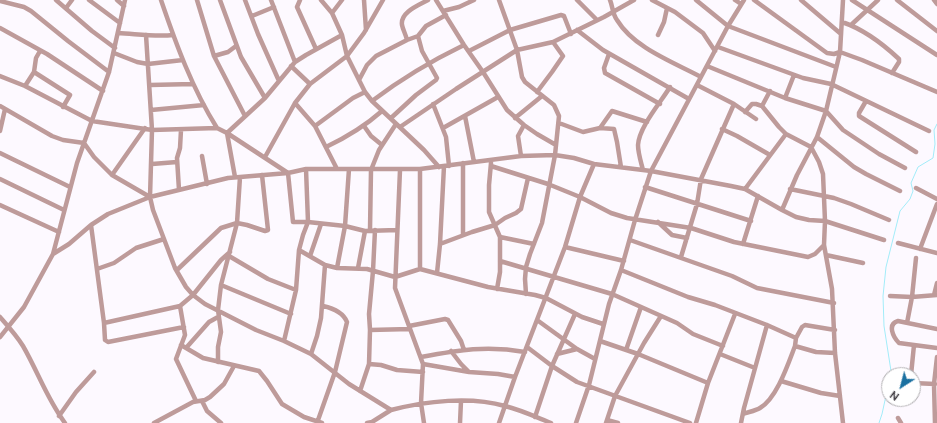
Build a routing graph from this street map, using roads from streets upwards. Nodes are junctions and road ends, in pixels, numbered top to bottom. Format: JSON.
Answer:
{"nodes":[{"id":1,"x":56,"y":0,"type":"edge"},
{"id":2,"x":72,"y":0,"type":"edge"},
{"id":3,"x":89,"y":0,"type":"edge"},
{"id":4,"x":117,"y":0,"type":"edge"},
{"id":5,"x":125,"y":0,"type":"edge"},
{"id":6,"x":161,"y":0,"type":"edge"},
{"id":7,"x":197,"y":0,"type":"edge"},
{"id":8,"x":220,"y":0,"type":"edge"},
{"id":9,"x":245,"y":0,"type":"edge"},
{"id":10,"x":271,"y":0,"type":"edge"},
{"id":11,"x":300,"y":0,"type":"edge"},
{"id":12,"x":321,"y":0,"type":"edge"},
{"id":13,"x":342,"y":0,"type":"edge"},
{"id":14,"x":364,"y":0,"type":"edge"},
{"id":15,"x":383,"y":0,"type":"edge"},
{"id":16,"x":428,"y":0,"type":"edge"},
{"id":17,"x":436,"y":0,"type":"edge"},
{"id":18,"x":474,"y":0,"type":"edge"},
{"id":19,"x":499,"y":0,"type":"edge"},
{"id":20,"x":610,"y":0,"type":"edge"},
{"id":21,"x":634,"y":0,"type":"edge"},
{"id":22,"x":652,"y":0,"type":"edge"},
{"id":23,"x":696,"y":0,"type":"edge"},
{"id":24,"x":735,"y":0,"type":"edge"},
{"id":25,"x":744,"y":0,"type":"edge"},
{"id":26,"x":754,"y":0,"type":"edge"},
{"id":27,"x":801,"y":0,"type":"edge"},
{"id":28,"x":843,"y":0,"type":"edge"},
{"id":29,"x":852,"y":0,"type":"edge"},
{"id":30,"x":878,"y":0,"type":"edge"},
{"id":31,"x":897,"y":0,"type":"edge"},
{"id":32,"x":934,"y":0,"type":"edge"},
{"id":33,"x":0,"y":1,"type":"edge"},
{"id":34,"x":580,"y":1,"type":"edge"},
{"id":35,"x":741,"y":4,"type":"junction"},
{"id":36,"x":937,"y":4,"type":"edge"},
{"id":37,"x":124,"y":6,"type":"junction"},
{"id":38,"x":274,"y":7,"type":"junction"},
{"id":39,"x":66,"y":8,"type":"junction"},
{"id":40,"x":667,"y":8,"type":"junction"},
{"id":41,"x":867,"y":10,"type":"junction"},
{"id":42,"x":612,"y":11,"type":"junction"},
{"id":43,"x":332,"y":13,"type":"junction"},
{"id":44,"x":445,"y":13,"type":"junction"},
{"id":45,"x":252,"y":16,"type":"junction"},
{"id":46,"x":597,"y":20,"type":"junction"},
{"id":47,"x":842,"y":22,"type":"junction"},
{"id":48,"x":120,"y":23,"type":"junction"},
{"id":49,"x":851,"y":25,"type":"junction"},
{"id":50,"x":728,"y":26,"type":"junction"},
{"id":51,"x":0,"y":28,"type":"edge"},
{"id":52,"x":366,"y":30,"type":"junction"},
{"id":53,"x":510,"y":30,"type":"junction"},
{"id":54,"x":577,"y":30,"type":"junction"},
{"id":55,"x":937,"y":31,"type":"edge"},
{"id":56,"x":118,"y":33,"type":"junction"},
{"id":57,"x":146,"y":34,"type":"junction"},
{"id":58,"x":571,"y":34,"type":"junction"},
{"id":59,"x":841,"y":34,"type":"junction"},
{"id":60,"x":173,"y":35,"type":"junction"},
{"id":61,"x":342,"y":35,"type":"junction"},
{"id":62,"x":658,"y":35,"type":"dead end"},
{"id":63,"x":418,"y":36,"type":"junction"},
{"id":64,"x":407,"y":40,"type":"junction"},
{"id":65,"x":553,"y":42,"type":"junction"},
{"id":66,"x":464,"y":45,"type":"junction"},
{"id":67,"x":236,"y":46,"type":"junction"},
{"id":68,"x":316,"y":49,"type":"junction"},
{"id":69,"x":717,"y":49,"type":"junction"},
{"id":70,"x":517,"y":50,"type":"junction"},
{"id":71,"x":40,"y":51,"type":"junction"},
{"id":72,"x":115,"y":51,"type":"junction"},
{"id":73,"x":469,"y":51,"type":"junction"},
{"id":74,"x":840,"y":52,"type":"junction"},
{"id":75,"x":608,"y":54,"type":"junction"},
{"id":76,"x":937,"y":55,"type":"edge"},
{"id":77,"x":214,"y":56,"type":"junction"},
{"id":78,"x":347,"y":56,"type":"junction"},
{"id":79,"x":183,"y":60,"type":"junction"},
{"id":80,"x":295,"y":62,"type":"junction"},
{"id":81,"x":148,"y":64,"type":"junction"},
{"id":82,"x":429,"y":64,"type":"junction"},
{"id":83,"x":291,"y":66,"type":"junction"},
{"id":84,"x":707,"y":66,"type":"junction"},
{"id":85,"x":836,"y":67,"type":"junction"},
{"id":86,"x":34,"y":72,"type":"junction"},
{"id":87,"x":109,"y":72,"type":"junction"},
{"id":88,"x":483,"y":72,"type":"junction"},
{"id":89,"x":892,"y":73,"type":"junction"},
{"id":90,"x":794,"y":75,"type":"junction"},
{"id":91,"x":0,"y":76,"type":"edge"},
{"id":92,"x":701,"y":77,"type":"junction"},
{"id":93,"x":359,"y":80,"type":"junction"},
{"id":94,"x":279,"y":81,"type":"junction"},
{"id":95,"x":193,"y":84,"type":"junction"},
{"id":96,"x":310,"y":84,"type":"junction"},
{"id":97,"x":831,"y":84,"type":"junction"},
{"id":98,"x":150,"y":85,"type":"junction"},
{"id":99,"x":697,"y":85,"type":"junction"},
{"id":100,"x":24,"y":86,"type":"junction"},
{"id":101,"x":670,"y":88,"type":"junction"},
{"id":102,"x":103,"y":91,"type":"junction"},
{"id":103,"x":770,"y":91,"type":"junction"},
{"id":104,"x":365,"y":92,"type":"junction"},
{"id":105,"x":537,"y":92,"type":"junction"},
{"id":106,"x":937,"y":92,"type":"edge"},
{"id":107,"x":542,"y":96,"type":"junction"},
{"id":108,"x":498,"y":97,"type":"junction"},
{"id":109,"x":265,"y":98,"type":"junction"},
{"id":110,"x":785,"y":98,"type":"junction"},
{"id":111,"x":689,"y":99,"type":"junction"},
{"id":112,"x":372,"y":100,"type":"junction"},
{"id":113,"x":866,"y":101,"type":"junction"},
{"id":114,"x":294,"y":103,"type":"junction"},
{"id":115,"x":433,"y":104,"type":"junction"},
{"id":116,"x":660,"y":104,"type":"junction"},
{"id":117,"x":734,"y":104,"type":"junction"},
{"id":118,"x":204,"y":105,"type":"junction"},
{"id":119,"x":0,"y":106,"type":"edge"},
{"id":120,"x":762,"y":106,"type":"junction"},
{"id":121,"x":63,"y":107,"type":"junction"},
{"id":122,"x":5,"y":109,"type":"junction"},
{"id":123,"x":150,"y":110,"type":"junction"},
{"id":124,"x":382,"y":111,"type":"junction"},
{"id":125,"x":745,"y":112,"type":"junction"},
{"id":126,"x":826,"y":112,"type":"junction"},
{"id":127,"x":245,"y":116,"type":"junction"},
{"id":128,"x":465,"y":116,"type":"junction"},
{"id":129,"x":391,"y":118,"type":"junction"},
{"id":130,"x":515,"y":118,"type":"junction"},
{"id":131,"x":756,"y":119,"type":"dead end"},
{"id":132,"x":92,"y":121,"type":"junction"},
{"id":133,"x":647,"y":122,"type":"junction"},
{"id":134,"x":559,"y":123,"type":"junction"},
{"id":135,"x":398,"y":125,"type":"junction"},
{"id":136,"x":524,"y":125,"type":"junction"},
{"id":137,"x":315,"y":126,"type":"junction"},
{"id":138,"x":364,"y":126,"type":"junction"},
{"id":139,"x":145,"y":128,"type":"junction"},
{"id":140,"x":217,"y":128,"type":"junction"},
{"id":141,"x":443,"y":128,"type":"junction"},
{"id":142,"x":600,"y":128,"type":"junction"},
{"id":143,"x":722,"y":129,"type":"junction"},
{"id":144,"x":152,"y":130,"type":"junction"},
{"id":145,"x":181,"y":130,"type":"junction"},
{"id":146,"x":0,"y":131,"type":"edge"},
{"id":147,"x":929,"y":131,"type":"dead end"},
{"id":148,"x":227,"y":133,"type":"junction"},
{"id":149,"x":786,"y":134,"type":"junction"},
{"id":150,"x":817,"y":137,"type":"junction"},
{"id":151,"x":84,"y":144,"type":"junction"},
{"id":152,"x":382,"y":144,"type":"junction"},
{"id":153,"x":556,"y":145,"type":"junction"},
{"id":154,"x":326,"y":147,"type":"junction"},
{"id":155,"x":812,"y":147,"type":"junction"},
{"id":156,"x":916,"y":152,"type":"dead end"},
{"id":157,"x":0,"y":153,"type":"edge"},
{"id":158,"x":555,"y":155,"type":"junction"},
{"id":159,"x":770,"y":155,"type":"junction"},
{"id":160,"x":202,"y":156,"type":"dead end"},
{"id":161,"x":521,"y":156,"type":"junction"},
{"id":162,"x":265,"y":157,"type":"junction"},
{"id":163,"x":491,"y":160,"type":"junction"},
{"id":164,"x":176,"y":162,"type":"junction"},
{"id":165,"x":474,"y":162,"type":"junction"},
{"id":166,"x":463,"y":163,"type":"junction"},
{"id":167,"x":152,"y":164,"type":"junction"},
{"id":168,"x":594,"y":164,"type":"junction"},
{"id":169,"x":444,"y":166,"type":"junction"},
{"id":170,"x":491,"y":166,"type":"junction"},
{"id":171,"x":621,"y":168,"type":"junction"},
{"id":172,"x":905,"y":168,"type":"dead end"},
{"id":173,"x":306,"y":169,"type":"junction"},
{"id":174,"x":337,"y":169,"type":"junction"},
{"id":175,"x":349,"y":169,"type":"junction"},
{"id":176,"x":420,"y":169,"type":"junction"},
{"id":177,"x":371,"y":170,"type":"junction"},
{"id":178,"x":400,"y":170,"type":"junction"},
{"id":179,"x":643,"y":170,"type":"junction"},
{"id":180,"x":651,"y":170,"type":"junction"},
{"id":181,"x":288,"y":173,"type":"junction"},
{"id":182,"x":112,"y":175,"type":"junction"},
{"id":183,"x":262,"y":175,"type":"junction"},
{"id":184,"x":240,"y":177,"type":"junction"},
{"id":185,"x":235,"y":178,"type":"junction"},
{"id":186,"x":528,"y":178,"type":"junction"},
{"id":187,"x":0,"y":179,"type":"edge"},
{"id":188,"x":701,"y":179,"type":"junction"},
{"id":189,"x":207,"y":184,"type":"junction"},
{"id":190,"x":548,"y":184,"type":"junction"},
{"id":191,"x":70,"y":187,"type":"junction"},
{"id":192,"x":645,"y":187,"type":"junction"},
{"id":193,"x":916,"y":188,"type":"dead end"},
{"id":194,"x":745,"y":189,"type":"junction"},
{"id":195,"x":179,"y":190,"type":"junction"},
{"id":196,"x":790,"y":190,"type":"junction"},
{"id":197,"x":900,"y":190,"type":"dead end"},
{"id":198,"x":758,"y":196,"type":"junction"},
{"id":199,"x":580,"y":197,"type":"junction"},
{"id":200,"x":823,"y":197,"type":"junction"},
{"id":201,"x":150,"y":198,"type":"junction"},
{"id":202,"x":937,"y":199,"type":"edge"},
{"id":203,"x":697,"y":204,"type":"junction"},
{"id":204,"x":937,"y":204,"type":"edge"},
{"id":205,"x":0,"y":205,"type":"edge"},
{"id":206,"x":64,"y":210,"type":"junction"},
{"id":207,"x":782,"y":210,"type":"junction"},
{"id":208,"x":635,"y":220,"type":"junction"},
{"id":209,"x":889,"y":220,"type":"dead end"},
{"id":210,"x":751,"y":221,"type":"junction"},
{"id":211,"x":825,"y":221,"type":"junction"},
{"id":212,"x":308,"y":222,"type":"junction"},
{"id":213,"x":658,"y":222,"type":"junction"},
{"id":214,"x":237,"y":223,"type":"junction"},
{"id":215,"x":320,"y":224,"type":"junction"},
{"id":216,"x":91,"y":225,"type":"junction"},
{"id":217,"x":495,"y":225,"type":"junction"},
{"id":218,"x":345,"y":226,"type":"junction"},
{"id":219,"x":691,"y":228,"type":"junction"},
{"id":220,"x":370,"y":230,"type":"junction"},
{"id":221,"x":398,"y":230,"type":"junction"},
{"id":222,"x":59,"y":232,"type":"junction"},
{"id":223,"x":463,"y":235,"type":"junction"},
{"id":224,"x":500,"y":237,"type":"junction"},
{"id":225,"x":687,"y":238,"type":"junction"},
{"id":226,"x":164,"y":239,"type":"junction"},
{"id":227,"x":630,"y":240,"type":"junction"},
{"id":228,"x":884,"y":240,"type":"dead end"},
{"id":229,"x":898,"y":243,"type":"dead end"},
{"id":230,"x":440,"y":244,"type":"junction"},
{"id":231,"x":534,"y":244,"type":"junction"},
{"id":232,"x":743,"y":244,"type":"junction"},
{"id":233,"x":824,"y":245,"type":"junction"},
{"id":234,"x":565,"y":247,"type":"junction"},
{"id":235,"x":920,"y":249,"type":"junction"},
{"id":236,"x":299,"y":250,"type":"junction"},
{"id":237,"x":937,"y":253,"type":"edge"},
{"id":238,"x":53,"y":254,"type":"junction"},
{"id":239,"x":230,"y":254,"type":"junction"},
{"id":240,"x":826,"y":255,"type":"junction"},
{"id":241,"x":310,"y":256,"type":"junction"},
{"id":242,"x":682,"y":257,"type":"junction"},
{"id":243,"x":916,"y":258,"type":"dead end"},
{"id":244,"x":500,"y":260,"type":"junction"},
{"id":245,"x":624,"y":261,"type":"junction"},
{"id":246,"x":863,"y":263,"type":"dead end"},
{"id":247,"x":325,"y":265,"type":"junction"},
{"id":248,"x":526,"y":267,"type":"junction"},
{"id":249,"x":337,"y":268,"type":"junction"},
{"id":250,"x":358,"y":268,"type":"junction"},
{"id":251,"x":97,"y":269,"type":"junction"},
{"id":252,"x":420,"y":269,"type":"junction"},
{"id":253,"x":177,"y":270,"type":"junction"},
{"id":254,"x":621,"y":270,"type":"junction"},
{"id":255,"x":373,"y":271,"type":"junction"},
{"id":256,"x":437,"y":273,"type":"junction"},
{"id":257,"x":395,"y":277,"type":"junction"},
{"id":258,"x":553,"y":277,"type":"junction"},
{"id":259,"x":937,"y":283,"type":"edge"},
{"id":260,"x":221,"y":285,"type":"junction"},
{"id":261,"x":497,"y":289,"type":"junction"},
{"id":262,"x":296,"y":290,"type":"junction"},
{"id":263,"x":526,"y":294,"type":"junction"},
{"id":264,"x":612,"y":294,"type":"junction"},
{"id":265,"x":193,"y":295,"type":"junction"},
{"id":266,"x":935,"y":295,"type":"edge"},
{"id":267,"x":890,"y":296,"type":"dead end"},
{"id":268,"x":912,"y":297,"type":"junction"},
{"id":269,"x":546,"y":298,"type":"junction"},
{"id":270,"x":834,"y":303,"type":"junction"},
{"id":271,"x":180,"y":306,"type":"junction"},
{"id":272,"x":322,"y":306,"type":"junction"},
{"id":273,"x":641,"y":307,"type":"junction"},
{"id":274,"x":218,"y":310,"type":"junction"},
{"id":275,"x":291,"y":314,"type":"junction"},
{"id":276,"x":575,"y":314,"type":"junction"},
{"id":277,"x":735,"y":314,"type":"junction"},
{"id":278,"x":661,"y":316,"type":"junction"},
{"id":279,"x":0,"y":317,"type":"edge"},
{"id":280,"x":218,"y":317,"type":"junction"},
{"id":281,"x":537,"y":320,"type":"junction"},
{"id":282,"x":104,"y":323,"type":"junction"},
{"id":283,"x":907,"y":323,"type":"junction"},
{"id":284,"x":603,"y":324,"type":"junction"},
{"id":285,"x":767,"y":325,"type":"junction"},
{"id":286,"x":8,"y":327,"type":"junction"},
{"id":287,"x":184,"y":327,"type":"junction"},
{"id":288,"x":409,"y":328,"type":"junction"},
{"id":289,"x":937,"y":329,"type":"edge"},
{"id":290,"x":370,"y":330,"type":"junction"},
{"id":291,"x":835,"y":330,"type":"junction"},
{"id":292,"x":0,"y":337,"type":"edge"},
{"id":293,"x":796,"y":338,"type":"junction"},
{"id":294,"x":563,"y":340,"type":"junction"},
{"id":295,"x":284,"y":341,"type":"junction"},
{"id":296,"x":600,"y":341,"type":"junction"},
{"id":297,"x":181,"y":345,"type":"junction"},
{"id":298,"x":914,"y":345,"type":"junction"},
{"id":299,"x":723,"y":346,"type":"junction"},
{"id":300,"x":795,"y":346,"type":"junction"},
{"id":301,"x":186,"y":348,"type":"junction"},
{"id":302,"x":937,"y":348,"type":"edge"},
{"id":303,"x":526,"y":349,"type":"junction"},
{"id":304,"x":577,"y":349,"type":"junction"},
{"id":305,"x":464,"y":350,"type":"junction"},
{"id":306,"x":626,"y":350,"type":"junction"},
{"id":307,"x":451,"y":351,"type":"junction"},
{"id":308,"x":835,"y":353,"type":"junction"},
{"id":309,"x":311,"y":354,"type":"junction"},
{"id":310,"x":557,"y":354,"type":"junction"},
{"id":311,"x":638,"y":354,"type":"junction"},
{"id":312,"x":720,"y":354,"type":"junction"},
{"id":313,"x":421,"y":357,"type":"junction"},
{"id":314,"x":937,"y":357,"type":"edge"},
{"id":315,"x":595,"y":359,"type":"junction"},
{"id":316,"x":218,"y":362,"type":"junction"},
{"id":317,"x":369,"y":364,"type":"junction"},
{"id":318,"x":423,"y":364,"type":"junction"},
{"id":319,"x":234,"y":366,"type":"junction"},
{"id":320,"x":552,"y":366,"type":"junction"},
{"id":321,"x":912,"y":367,"type":"edge"},
{"id":322,"x":755,"y":368,"type":"junction"},
{"id":323,"x":94,"y":372,"type":"dead end"},
{"id":324,"x":334,"y":372,"type":"junction"},
{"id":325,"x":423,"y":372,"type":"junction"},
{"id":326,"x":469,"y":372,"type":"junction"},
{"id":327,"x":515,"y":377,"type":"junction"},
{"id":328,"x":781,"y":381,"type":"junction"},
{"id":329,"x":921,"y":383,"type":"edge"},
{"id":330,"x":708,"y":384,"type":"junction"},
{"id":331,"x":936,"y":384,"type":"edge"},
{"id":332,"x":589,"y":385,"type":"junction"},
{"id":333,"x":360,"y":391,"type":"junction"},
{"id":334,"x":616,"y":396,"type":"junction"},
{"id":335,"x":840,"y":396,"type":"junction"},
{"id":336,"x":199,"y":401,"type":"junction"},
{"id":337,"x":461,"y":401,"type":"junction"},
{"id":338,"x":422,"y":403,"type":"junction"},
{"id":339,"x":505,"y":406,"type":"junction"},
{"id":340,"x":391,"y":410,"type":"junction"},
{"id":341,"x":743,"y":414,"type":"junction"},
{"id":342,"x":59,"y":416,"type":"junction"},
{"id":343,"x":535,"y":416,"type":"junction"},
{"id":344,"x":898,"y":418,"type":"dead end"},
{"id":345,"x":607,"y":422,"type":"edge"},
{"id":346,"x":65,"y":423,"type":"edge"},
{"id":347,"x":154,"y":423,"type":"edge"},
{"id":348,"x":221,"y":423,"type":"edge"},
{"id":349,"x":319,"y":423,"type":"edge"},
{"id":350,"x":370,"y":423,"type":"edge"},
{"id":351,"x":424,"y":423,"type":"edge"},
{"id":352,"x":460,"y":423,"type":"edge"},
{"id":353,"x":499,"y":423,"type":"edge"},
{"id":354,"x":552,"y":423,"type":"edge"},
{"id":355,"x":576,"y":423,"type":"edge"},
{"id":356,"x":618,"y":423,"type":"edge"},
{"id":357,"x":690,"y":423,"type":"edge"},
{"id":358,"x":696,"y":423,"type":"edge"},
{"id":359,"x":742,"y":423,"type":"edge"},
{"id":360,"x":843,"y":423,"type":"edge"},
{"id":361,"x":901,"y":423,"type":"edge"},
{"id":362,"x":935,"y":423,"type":"edge"}],
"edges":[{"from":1,"to":39,"type":"street"},
{"from":2,"to":39,"type":"street"},
{"from":3,"to":48,"type":"street"},
{"from":4,"to":37,"type":"street"},
{"from":5,"to":37,"type":"street"},
{"from":6,"to":60,"type":"street"},
{"from":7,"to":77,"type":"street"},
{"from":8,"to":67,"type":"street"},
{"from":9,"to":45,"type":"street"},
{"from":10,"to":38,"type":"street"},
{"from":11,"to":68,"type":"street"},
{"from":12,"to":43,"type":"street"},
{"from":13,"to":43,"type":"street"},
{"from":14,"to":52,"type":"street"},
{"from":15,"to":52,"type":"street"},
{"from":16,"to":64,"type":"street"},
{"from":17,"to":44,"type":"street"},
{"from":18,"to":44,"type":"street"},
{"from":19,"to":53,"type":"street"},
{"from":20,"to":42,"type":"street"},
{"from":21,"to":42,"type":"street"},
{"from":22,"to":40,"type":"street"},
{"from":23,"to":50,"type":"street"},
{"from":24,"to":35,"type":"street"},
{"from":25,"to":35,"type":"street"},
{"from":26,"to":74,"type":"street"},
{"from":27,"to":59,"type":"street"},
{"from":28,"to":47,"type":"street"},
{"from":29,"to":41,"type":"street"},
{"from":30,"to":41,"type":"street"},
{"from":31,"to":55,"type":"street"},
{"from":32,"to":36,"type":"street"},
{"from":33,"to":87,"type":"street"},
{"from":34,"to":46,"type":"street"},
{"from":35,"to":50,"type":"street"},
{"from":37,"to":48,"type":"street"},
{"from":38,"to":45,"type":"street"},
{"from":38,"to":80,"type":"street"},
{"from":39,"to":72,"type":"street"},
{"from":40,"to":62,"type":"street"},
{"from":40,"to":69,"type":"street"},
{"from":41,"to":49,"type":"street"},
{"from":41,"to":76,"type":"street"},
{"from":42,"to":46,"type":"street"},
{"from":42,"to":92,"type":"street"},
{"from":43,"to":61,"type":"street"},
{"from":44,"to":63,"type":"street"},
{"from":44,"to":66,"type":"street"},
{"from":45,"to":94,"type":"street"},
{"from":46,"to":54,"type":"street"},
{"from":47,"to":49,"type":"street"},
{"from":47,"to":59,"type":"street"},
{"from":48,"to":56,"type":"street"},
{"from":49,"to":89,"type":"street"},
{"from":50,"to":69,"type":"street"},
{"from":50,"to":85,"type":"street"},
{"from":51,"to":71,"type":"street"},
{"from":52,"to":78,"type":"street"},
{"from":53,"to":58,"type":"street"},
{"from":53,"to":70,"type":"street"},
{"from":53,"to":73,"type":"street"},
{"from":54,"to":58,"type":"street"},
{"from":54,"to":75,"type":"street"},
{"from":56,"to":57,"type":"street"},
{"from":56,"to":72,"type":"street"},
{"from":57,"to":60,"type":"street"},
{"from":57,"to":81,"type":"street"},
{"from":58,"to":65,"type":"street"},
{"from":59,"to":74,"type":"street"},
{"from":60,"to":79,"type":"street"},
{"from":61,"to":68,"type":"street"},
{"from":61,"to":78,"type":"street"},
{"from":63,"to":64,"type":"street"},
{"from":63,"to":82,"type":"street"},
{"from":64,"to":93,"type":"street"},
{"from":65,"to":70,"type":"street"},
{"from":65,"to":105,"type":"street"},
{"from":66,"to":73,"type":"street"},
{"from":66,"to":82,"type":"street"},
{"from":67,"to":77,"type":"street"},
{"from":67,"to":109,"type":"street"},
{"from":68,"to":80,"type":"street"},
{"from":69,"to":84,"type":"street"},
{"from":69,"to":90,"type":"street"},
{"from":70,"to":88,"type":"street"},
{"from":70,"to":105,"type":"street"},
{"from":71,"to":86,"type":"street"},
{"from":71,"to":102,"type":"street"},
{"from":72,"to":81,"type":"street"},
{"from":72,"to":87,"type":"street"},
{"from":73,"to":88,"type":"street"},
{"from":74,"to":85,"type":"street"},
{"from":74,"to":89,"type":"street"},
{"from":75,"to":101,"type":"street"},
{"from":75,"to":116,"type":"street"},
{"from":77,"to":127,"type":"street"},
{"from":78,"to":93,"type":"street"},
{"from":78,"to":96,"type":"street"},
{"from":79,"to":81,"type":"street"},
{"from":79,"to":95,"type":"street"},
{"from":80,"to":83,"type":"street"},
{"from":81,"to":98,"type":"street"},
{"from":82,"to":112,"type":"street"},
{"from":82,"to":129,"type":"street"},
{"from":83,"to":94,"type":"street"},
{"from":83,"to":96,"type":"street"},
{"from":84,"to":92,"type":"street"},
{"from":84,"to":103,"type":"street"},
{"from":85,"to":97,"type":"street"},
{"from":86,"to":100,"type":"street"},
{"from":86,"to":121,"type":"street"},
{"from":87,"to":102,"type":"street"},
{"from":88,"to":108,"type":"street"},
{"from":88,"to":115,"type":"street"},
{"from":89,"to":106,"type":"street"},
{"from":90,"to":97,"type":"street"},
{"from":90,"to":110,"type":"street"},
{"from":91,"to":100,"type":"street"},
{"from":92,"to":99,"type":"street"},
{"from":93,"to":104,"type":"street"},
{"from":94,"to":109,"type":"street"},
{"from":95,"to":98,"type":"street"},
{"from":95,"to":118,"type":"street"},
{"from":96,"to":114,"type":"street"},
{"from":97,"to":113,"type":"street"},
{"from":97,"to":126,"type":"street"},
{"from":98,"to":123,"type":"street"},
{"from":99,"to":111,"type":"street"},
{"from":99,"to":117,"type":"street"},
{"from":100,"to":121,"type":"street"},
{"from":101,"to":111,"type":"street"},
{"from":101,"to":116,"type":"street"},
{"from":102,"to":132,"type":"street"},
{"from":103,"to":110,"type":"street"},
{"from":103,"to":120,"type":"street"},
{"from":104,"to":112,"type":"street"},
{"from":104,"to":137,"type":"street"},
{"from":105,"to":107,"type":"street"},
{"from":107,"to":130,"type":"street"},
{"from":107,"to":134,"type":"street"},
{"from":108,"to":128,"type":"street"},
{"from":108,"to":130,"type":"street"},
{"from":109,"to":127,"type":"street"},
{"from":110,"to":126,"type":"street"},
{"from":111,"to":180,"type":"street"},
{"from":112,"to":124,"type":"street"},
{"from":113,"to":147,"type":"street"},
{"from":113,"to":156,"type":"street"},
{"from":114,"to":137,"type":"street"},
{"from":114,"to":162,"type":"street"},
{"from":115,"to":135,"type":"street"},
{"from":115,"to":141,"type":"street"},
{"from":116,"to":133,"type":"street"},
{"from":117,"to":125,"type":"street"},
{"from":117,"to":143,"type":"street"},
{"from":118,"to":123,"type":"street"},
{"from":118,"to":140,"type":"street"},
{"from":119,"to":122,"type":"street"},
{"from":120,"to":125,"type":"street"},
{"from":120,"to":149,"type":"street"},
{"from":121,"to":132,"type":"street"},
{"from":122,"to":146,"type":"street"},
{"from":122,"to":151,"type":"street"},
{"from":123,"to":144,"type":"street"},
{"from":124,"to":129,"type":"street"},
{"from":124,"to":138,"type":"street"},
{"from":125,"to":131,"type":"street"},
{"from":126,"to":150,"type":"street"},
{"from":126,"to":172,"type":"street"},
{"from":127,"to":148,"type":"street"},
{"from":128,"to":141,"type":"street"},
{"from":128,"to":165,"type":"street"},
{"from":129,"to":135,"type":"street"},
{"from":130,"to":136,"type":"street"},
{"from":132,"to":139,"type":"street"},
{"from":132,"to":151,"type":"street"},
{"from":133,"to":142,"type":"street"},
{"from":133,"to":179,"type":"street"},
{"from":134,"to":142,"type":"street"},
{"from":134,"to":153,"type":"street"},
{"from":135,"to":152,"type":"street"},
{"from":135,"to":169,"type":"street"},
{"from":136,"to":153,"type":"street"},
{"from":136,"to":161,"type":"street"},
{"from":137,"to":154,"type":"street"},
{"from":138,"to":152,"type":"street"},
{"from":138,"to":154,"type":"street"},
{"from":139,"to":144,"type":"street"},
{"from":139,"to":182,"type":"street"},
{"from":140,"to":145,"type":"street"},
{"from":140,"to":148,"type":"street"},
{"from":141,"to":169,"type":"street"},
{"from":142,"to":171,"type":"street"},
{"from":143,"to":159,"type":"street"},
{"from":143,"to":188,"type":"street"},
{"from":144,"to":145,"type":"street"},
{"from":144,"to":167,"type":"street"},
{"from":145,"to":164,"type":"street"},
{"from":148,"to":162,"type":"street"},
{"from":148,"to":185,"type":"street"},
{"from":149,"to":155,"type":"street"},
{"from":149,"to":159,"type":"street"},
{"from":150,"to":155,"type":"street"},
{"from":150,"to":197,"type":"street"},
{"from":151,"to":182,"type":"street"},
{"from":151,"to":191,"type":"street"},
{"from":152,"to":177,"type":"street"},
{"from":153,"to":158,"type":"street"},
{"from":154,"to":174,"type":"street"},
{"from":155,"to":196,"type":"street"},
{"from":155,"to":200,"type":"street"},
{"from":157,"to":191,"type":"street"},
{"from":158,"to":161,"type":"street"},
{"from":158,"to":168,"type":"street"},
{"from":158,"to":190,"type":"street"},
{"from":159,"to":194,"type":"street"},
{"from":160,"to":189,"type":"street"},
{"from":161,"to":163,"type":"street"},
{"from":162,"to":181,"type":"street"},
{"from":163,"to":165,"type":"street"},
{"from":163,"to":170,"type":"street"},
{"from":164,"to":167,"type":"street"},
{"from":164,"to":195,"type":"street"},
{"from":165,"to":166,"type":"street"},
{"from":166,"to":169,"type":"street"},
{"from":166,"to":223,"type":"street"},
{"from":167,"to":201,"type":"street"},
{"from":168,"to":171,"type":"street"},
{"from":168,"to":199,"type":"street"},
{"from":169,"to":176,"type":"street"},
{"from":169,"to":230,"type":"street"},
{"from":170,"to":186,"type":"street"},
{"from":170,"to":217,"type":"street"},
{"from":171,"to":179,"type":"street"},
{"from":173,"to":174,"type":"street"},
{"from":173,"to":181,"type":"street"},
{"from":173,"to":212,"type":"street"},
{"from":174,"to":175,"type":"street"},
{"from":175,"to":177,"type":"street"},
{"from":175,"to":218,"type":"street"},
{"from":176,"to":178,"type":"street"},
{"from":176,"to":252,"type":"street"},
{"from":177,"to":178,"type":"street"},
{"from":177,"to":220,"type":"street"},
{"from":178,"to":221,"type":"street"},
{"from":179,"to":180,"type":"street"},
{"from":180,"to":188,"type":"street"},
{"from":180,"to":192,"type":"street"},
{"from":181,"to":183,"type":"street"},
{"from":181,"to":212,"type":"street"},
{"from":182,"to":201,"type":"street"},
{"from":183,"to":184,"type":"street"},
{"from":183,"to":214,"type":"street"},
{"from":184,"to":185,"type":"street"},
{"from":184,"to":214,"type":"street"},
{"from":185,"to":189,"type":"street"},
{"from":186,"to":190,"type":"street"},
{"from":186,"to":217,"type":"street"},
{"from":187,"to":206,"type":"street"},
{"from":188,"to":194,"type":"street"},
{"from":188,"to":203,"type":"street"},
{"from":189,"to":195,"type":"street"},
{"from":190,"to":199,"type":"street"},
{"from":190,"to":231,"type":"street"},
{"from":191,"to":206,"type":"street"},
{"from":192,"to":203,"type":"street"},
{"from":192,"to":208,"type":"street"},
{"from":193,"to":202,"type":"street"},
{"from":194,"to":198,"type":"street"},
{"from":195,"to":201,"type":"street"},
{"from":196,"to":200,"type":"street"},
{"from":196,"to":207,"type":"street"},
{"from":198,"to":207,"type":"street"},
{"from":198,"to":210,"type":"street"},
{"from":199,"to":208,"type":"street"},
{"from":199,"to":234,"type":"street"},
{"from":200,"to":209,"type":"street"},
{"from":200,"to":211,"type":"street"},
{"from":201,"to":216,"type":"street"},
{"from":201,"to":226,"type":"street"},
{"from":203,"to":210,"type":"street"},
{"from":203,"to":219,"type":"street"},
{"from":204,"to":235,"type":"street"},
{"from":205,"to":222,"type":"street"},
{"from":206,"to":222,"type":"street"},
{"from":207,"to":211,"type":"street"},
{"from":208,"to":213,"type":"street"},
{"from":208,"to":227,"type":"street"},
{"from":210,"to":232,"type":"street"},
{"from":211,"to":228,"type":"street"},
{"from":211,"to":233,"type":"street"},
{"from":212,"to":215,"type":"street"},
{"from":212,"to":236,"type":"street"},
{"from":213,"to":219,"type":"street"},
{"from":213,"to":225,"type":"street"},
{"from":214,"to":239,"type":"street"},
{"from":214,"to":253,"type":"street"},
{"from":215,"to":218,"type":"street"},
{"from":215,"to":241,"type":"street"},
{"from":216,"to":238,"type":"street"},
{"from":216,"to":251,"type":"street"},
{"from":217,"to":223,"type":"street"},
{"from":217,"to":224,"type":"street"},
{"from":218,"to":220,"type":"street"},
{"from":218,"to":249,"type":"street"},
{"from":219,"to":225,"type":"street"},
{"from":219,"to":232,"type":"street"},
{"from":220,"to":221,"type":"street"},
{"from":220,"to":250,"type":"street"},
{"from":220,"to":255,"type":"street"},
{"from":221,"to":257,"type":"street"},
{"from":222,"to":238,"type":"street"},
{"from":223,"to":230,"type":"street"},
{"from":224,"to":231,"type":"street"},
{"from":224,"to":244,"type":"street"},
{"from":225,"to":242,"type":"street"},
{"from":226,"to":251,"type":"street"},
{"from":226,"to":253,"type":"street"},
{"from":227,"to":242,"type":"street"},
{"from":227,"to":245,"type":"street"},
{"from":229,"to":235,"type":"street"},
{"from":230,"to":256,"type":"street"},
{"from":231,"to":248,"type":"street"},
{"from":232,"to":233,"type":"street"},
{"from":233,"to":240,"type":"street"},
{"from":234,"to":245,"type":"street"},
{"from":234,"to":258,"type":"street"},
{"from":235,"to":237,"type":"street"},
{"from":236,"to":241,"type":"street"},
{"from":236,"to":262,"type":"street"},
{"from":238,"to":286,"type":"street"},
{"from":239,"to":260,"type":"street"},
{"from":239,"to":262,"type":"street"},
{"from":239,"to":265,"type":"street"},
{"from":240,"to":246,"type":"street"},
{"from":240,"to":270,"type":"street"},
{"from":241,"to":247,"type":"street"},
{"from":242,"to":270,"type":"street"},
{"from":243,"to":268,"type":"street"},
{"from":244,"to":248,"type":"street"},
{"from":244,"to":261,"type":"street"},
{"from":245,"to":254,"type":"street"},
{"from":247,"to":249,"type":"street"},
{"from":247,"to":272,"type":"street"},
{"from":248,"to":258,"type":"street"},
{"from":248,"to":263,"type":"street"},
{"from":249,"to":250,"type":"street"},
{"from":250,"to":255,"type":"street"},
{"from":251,"to":282,"type":"street"},
{"from":252,"to":256,"type":"street"},
{"from":252,"to":257,"type":"street"},
{"from":253,"to":265,"type":"street"},
{"from":254,"to":264,"type":"street"},
{"from":254,"to":277,"type":"street"},
{"from":255,"to":257,"type":"street"},
{"from":255,"to":290,"type":"street"},
{"from":256,"to":261,"type":"street"},
{"from":257,"to":288,"type":"street"},
{"from":258,"to":264,"type":"street"},
{"from":258,"to":269,"type":"street"},
{"from":259,"to":266,"type":"street"},
{"from":260,"to":274,"type":"street"},
{"from":260,"to":275,"type":"street"},
{"from":261,"to":263,"type":"street"},
{"from":262,"to":275,"type":"street"},
{"from":263,"to":269,"type":"street"},
{"from":264,"to":273,"type":"street"},
{"from":264,"to":284,"type":"street"},
{"from":265,"to":271,"type":"street"},
{"from":265,"to":274,"type":"street"},
{"from":266,"to":268,"type":"street"},
{"from":267,"to":268,"type":"street"},
{"from":268,"to":283,"type":"street"},
{"from":269,"to":276,"type":"street"},
{"from":269,"to":281,"type":"street"},
{"from":270,"to":291,"type":"street"},
{"from":271,"to":282,"type":"street"},
{"from":271,"to":287,"type":"street"},
{"from":272,"to":309,"type":"street"},
{"from":272,"to":324,"type":"street"},
{"from":273,"to":278,"type":"street"},
{"from":273,"to":306,"type":"street"},
{"from":274,"to":280,"type":"street"},
{"from":274,"to":295,"type":"street"},
{"from":275,"to":295,"type":"street"},
{"from":276,"to":284,"type":"street"},
{"from":276,"to":294,"type":"street"},
{"from":277,"to":285,"type":"street"},
{"from":277,"to":299,"type":"street"},
{"from":278,"to":299,"type":"street"},
{"from":278,"to":311,"type":"street"},
{"from":279,"to":286,"type":"street"},
{"from":280,"to":301,"type":"street"},
{"from":280,"to":316,"type":"street"},
{"from":281,"to":294,"type":"street"},
{"from":281,"to":303,"type":"street"},
{"from":282,"to":287,"type":"street"},
{"from":283,"to":289,"type":"street"},
{"from":283,"to":298,"type":"street"},
{"from":284,"to":296,"type":"street"},
{"from":285,"to":293,"type":"street"},
{"from":285,"to":322,"type":"street"},
{"from":286,"to":292,"type":"street"},
{"from":286,"to":342,"type":"street"},
{"from":287,"to":297,"type":"street"},
{"from":288,"to":290,"type":"street"},
{"from":288,"to":305,"type":"street"},
{"from":288,"to":313,"type":"street"},
{"from":290,"to":317,"type":"street"},
{"from":291,"to":293,"type":"street"},
{"from":291,"to":308,"type":"street"},
{"from":293,"to":300,"type":"street"},
{"from":294,"to":304,"type":"street"},
{"from":294,"to":310,"type":"street"},
{"from":295,"to":309,"type":"street"},
{"from":296,"to":306,"type":"street"},
{"from":296,"to":315,"type":"street"},
{"from":297,"to":301,"type":"street"},
{"from":297,"to":336,"type":"street"},
{"from":298,"to":302,"type":"street"},
{"from":298,"to":321,"type":"street"},
{"from":299,"to":312,"type":"street"},
{"from":300,"to":308,"type":"street"},
{"from":300,"to":328,"type":"street"},
{"from":301,"to":316,"type":"street"},
{"from":303,"to":305,"type":"street"},
{"from":303,"to":320,"type":"street"},
{"from":303,"to":327,"type":"street"},
{"from":304,"to":310,"type":"street"},
{"from":304,"to":315,"type":"street"},
{"from":305,"to":307,"type":"street"},
{"from":306,"to":311,"type":"street"},
{"from":307,"to":313,"type":"street"},
{"from":307,"to":326,"type":"street"},
{"from":308,"to":335,"type":"street"},
{"from":309,"to":324,"type":"street"},
{"from":310,"to":320,"type":"street"},
{"from":311,"to":330,"type":"street"},
{"from":311,"to":334,"type":"street"},
{"from":312,"to":322,"type":"street"},
{"from":312,"to":330,"type":"street"},
{"from":313,"to":318,"type":"street"},
{"from":314,"to":331,"type":"street"},
{"from":315,"to":332,"type":"street"},
{"from":316,"to":319,"type":"street"},
{"from":317,"to":325,"type":"street"},
{"from":317,"to":333,"type":"street"},
{"from":318,"to":325,"type":"street"},
{"from":318,"to":326,"type":"street"},
{"from":319,"to":336,"type":"street"},
{"from":319,"to":349,"type":"street"},
{"from":320,"to":332,"type":"street"},
{"from":320,"to":343,"type":"street"},
{"from":322,"to":341,"type":"street"},
{"from":323,"to":342,"type":"street"},
{"from":324,"to":333,"type":"street"},
{"from":324,"to":349,"type":"street"},
{"from":325,"to":338,"type":"street"},
{"from":326,"to":327,"type":"street"},
{"from":327,"to":339,"type":"street"},
{"from":328,"to":335,"type":"street"},
{"from":328,"to":341,"type":"street"},
{"from":329,"to":331,"type":"street"},
{"from":330,"to":358,"type":"street"},
{"from":331,"to":362,"type":"street"},
{"from":332,"to":334,"type":"street"},
{"from":332,"to":355,"type":"street"},
{"from":333,"to":340,"type":"street"},
{"from":334,"to":345,"type":"street"},
{"from":334,"to":357,"type":"street"},
{"from":335,"to":360,"type":"street"},
{"from":336,"to":347,"type":"street"},
{"from":336,"to":348,"type":"street"},
{"from":337,"to":338,"type":"street"},
{"from":337,"to":339,"type":"street"},
{"from":337,"to":352,"type":"street"},
{"from":338,"to":340,"type":"street"},
{"from":338,"to":351,"type":"street"},
{"from":339,"to":343,"type":"street"},
{"from":339,"to":353,"type":"street"},
{"from":340,"to":350,"type":"street"},
{"from":341,"to":359,"type":"street"},
{"from":342,"to":346,"type":"street"},
{"from":343,"to":354,"type":"street"},
{"from":344,"to":361,"type":"street"},
{"from":345,"to":356,"type":"street"}]}
